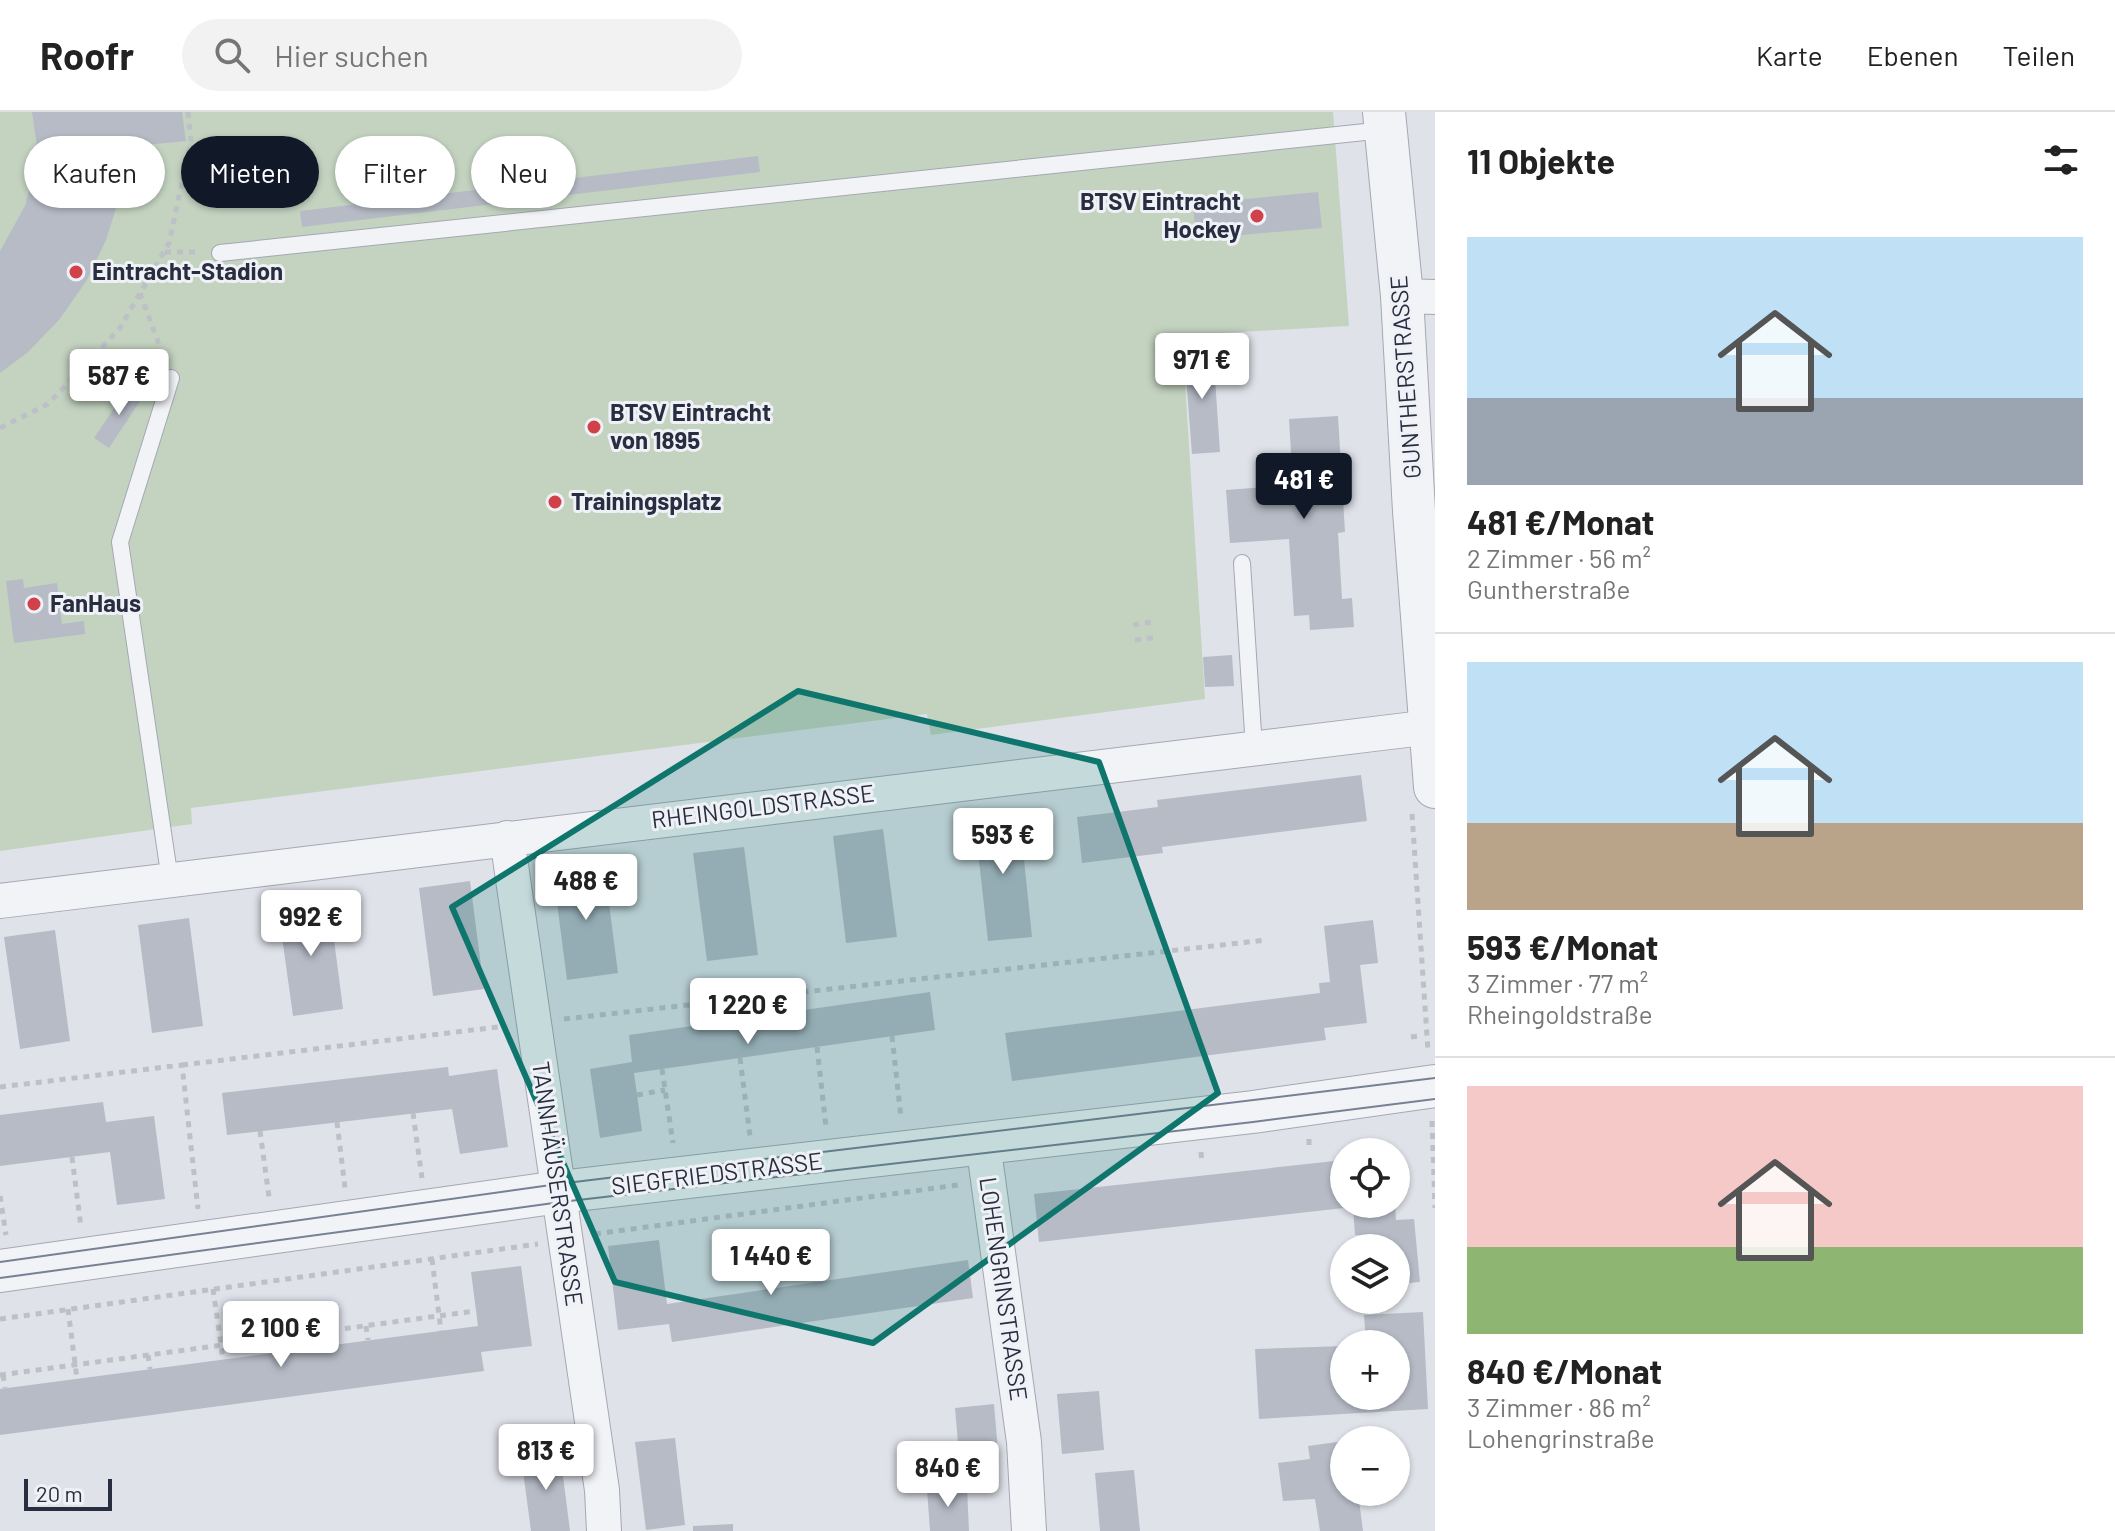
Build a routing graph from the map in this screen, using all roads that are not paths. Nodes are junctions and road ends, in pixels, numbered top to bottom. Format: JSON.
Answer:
{"nodes":[{"id":1,"x":1385,"y":121,"type":"edge"},
{"id":2,"x":220,"y":253,"type":"road end"},
{"id":3,"x":1418,"y":296,"type":"edge"},
{"id":4,"x":171,"y":378,"type":"road end"},
{"id":5,"x":1242,"y":563,"type":"dead end"},
{"id":6,"x":1431,"y":727,"type":"junction"},
{"id":7,"x":1254,"y":748,"type":"junction"},
{"id":8,"x":1423,"y":795,"type":"edge"},
{"id":9,"x":507,"y":838,"type":"junction"},
{"id":10,"x":170,"y":880,"type":"junction"},
{"id":11,"x":0,"y":901,"type":"edge"},
{"id":12,"x":1432,"y":1088,"type":"edge"},
{"id":13,"x":985,"y":1162,"type":"junction"},
{"id":14,"x":559,"y":1192,"type":"junction"},
{"id":15,"x":3,"y":1254,"type":"edge"},
{"id":16,"x":604,"y":1531,"type":"edge"},
{"id":17,"x":1029,"y":1531,"type":"edge"}],
"edges":[{"from":1,"to":2,"type":"lane"},
{"from":1,"to":3,"type":"street","name":"GUNTHERSTRASSE"},
{"from":3,"to":6,"type":"street","name":"GUNTHERSTRASSE"},
{"from":4,"to":10,"type":"lane"},
{"from":5,"to":7,"type":"lane"},
{"from":6,"to":7,"type":"street","name":"RHEINGOLDSTRASSE"},
{"from":6,"to":8,"type":"street","name":"GUNTHERSTRASSE"},
{"from":7,"to":9,"type":"street","name":"RHEINGOLDSTRASSE"},
{"from":9,"to":10,"type":"street","name":"RHEINGOLDSTRASSE"},
{"from":9,"to":14,"type":"street","name":"TANNHÄUSERSTRASSE"},
{"from":10,"to":11,"type":"street","name":"RHEINGOLDSTRASSE"},
{"from":12,"to":13,"type":"street","name":"SIEGFRIEDSTRASSE"},
{"from":13,"to":14,"type":"street","name":"SIEGFRIEDSTRASSE"},
{"from":13,"to":17,"type":"street","name":"LOHENGRINSTRASSE"},
{"from":14,"to":15,"type":"street","name":"SIEGFRIEDSTRASSE"},
{"from":14,"to":16,"type":"street","name":"TANNHÄUSERSTRASSE"}]}
